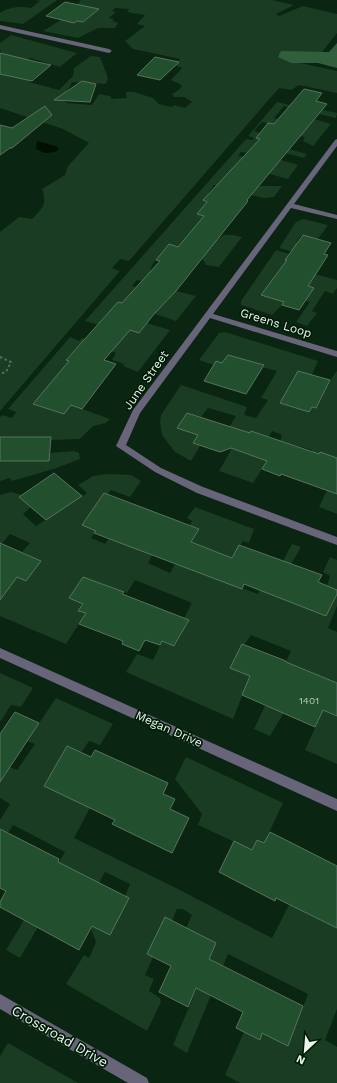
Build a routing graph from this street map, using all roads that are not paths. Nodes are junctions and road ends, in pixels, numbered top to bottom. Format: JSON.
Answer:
{"nodes":[{"id":1,"x":0,"y":27,"type":"edge"},
{"id":2,"x":109,"y":51,"type":"dead end"},
{"id":3,"x":337,"y":141,"type":"edge"},
{"id":4,"x":290,"y":205,"type":"junction"},
{"id":5,"x":337,"y":217,"type":"edge"},
{"id":6,"x":208,"y":315,"type":"junction"},
{"id":7,"x":337,"y":354,"type":"edge"},
{"id":8,"x":337,"y":541,"type":"edge"},
{"id":9,"x":0,"y":653,"type":"edge"},
{"id":10,"x":337,"y":805,"type":"edge"},
{"id":11,"x":0,"y":1001,"type":"edge"},
{"id":12,"x":142,"y":1083,"type":"edge"}],
"edges":[{"from":1,"to":2,"type":"street"},
{"from":3,"to":4,"type":"street","name":"June Street"},
{"from":4,"to":5,"type":"street"},
{"from":4,"to":6,"type":"street","name":"June Street"},
{"from":6,"to":7,"type":"street","name":"Greens Loop"},
{"from":6,"to":8,"type":"street","name":"June Street"},
{"from":9,"to":10,"type":"street","name":"Megan Drive"},
{"from":11,"to":12,"type":"street","name":"Crossroad Drive"}]}
